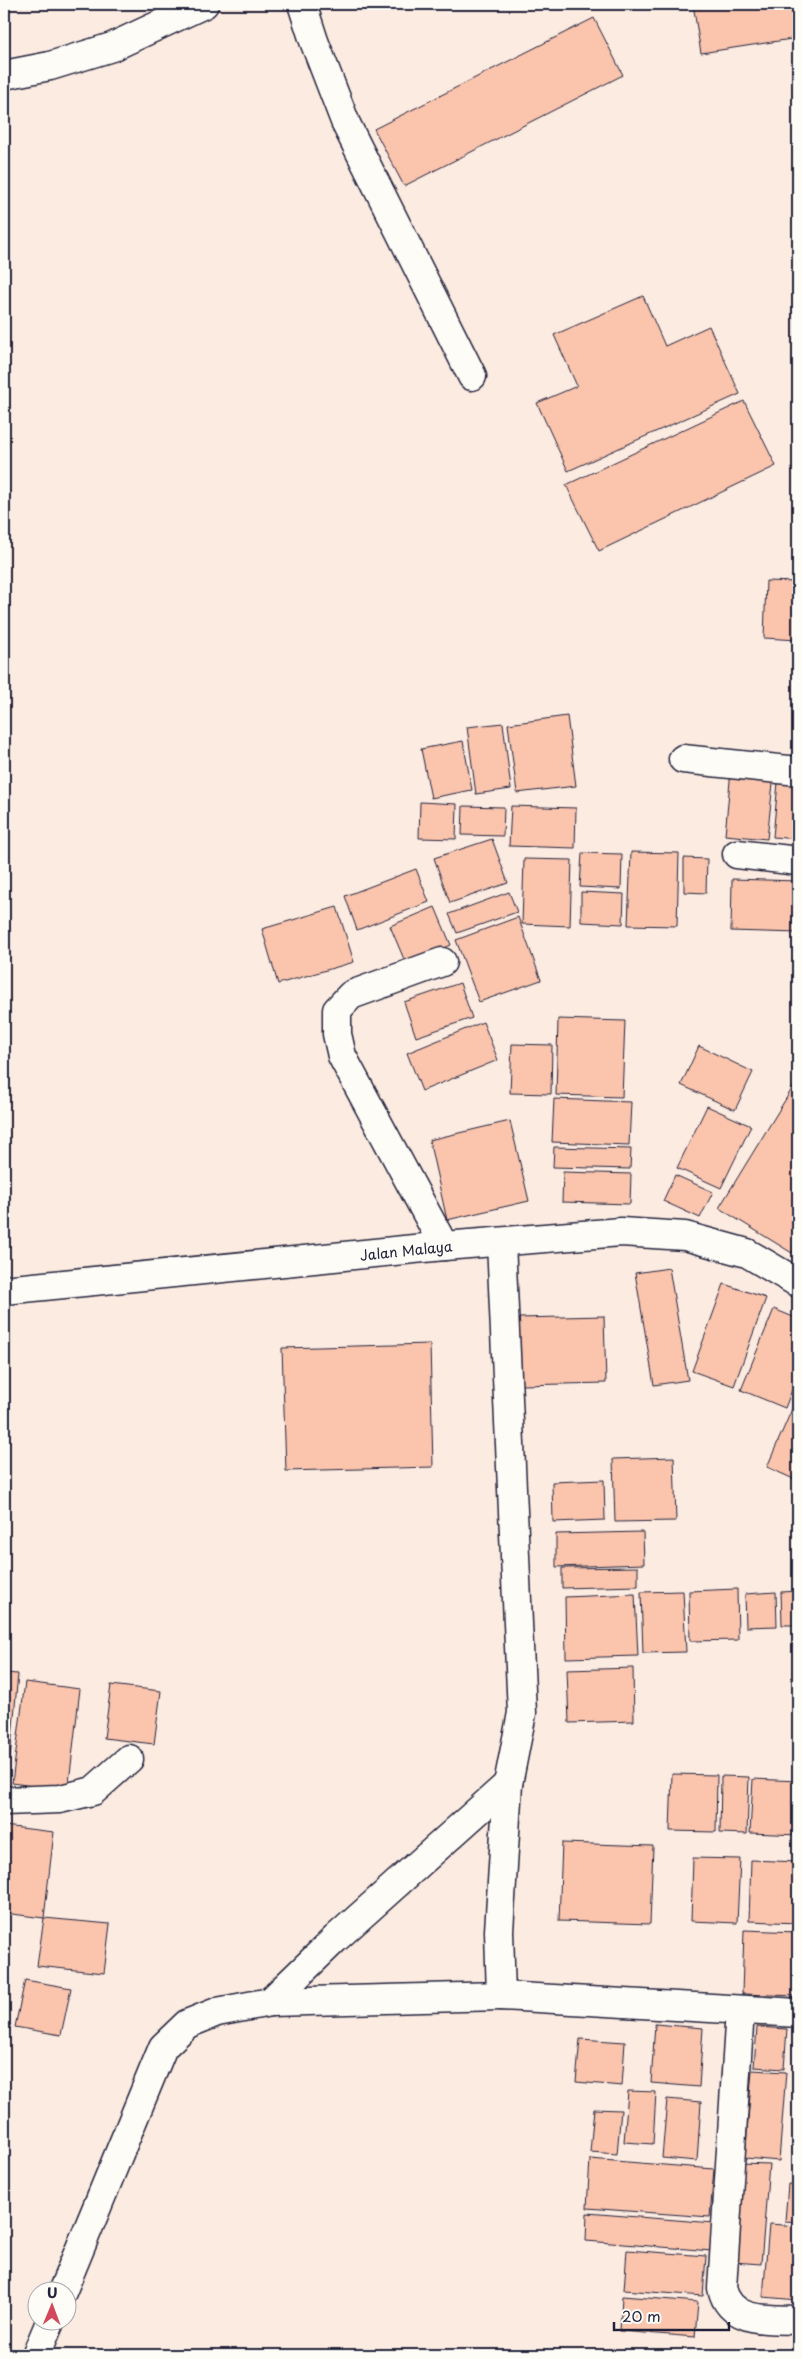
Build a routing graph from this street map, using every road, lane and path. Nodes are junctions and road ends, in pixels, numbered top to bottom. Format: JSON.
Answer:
{"nodes":[{"id":1,"x":204,"y":4,"type":"edge"},
{"id":2,"x":302,"y":4,"type":"edge"},
{"id":3,"x":4,"y":75,"type":"edge"},
{"id":4,"x":472,"y":376,"type":"dead end"},
{"id":5,"x":683,"y":758,"type":"dead end"},
{"id":6,"x":798,"y":771,"type":"edge"},
{"id":7,"x":737,"y":854,"type":"dead end"},
{"id":8,"x":798,"y":861,"type":"edge"},
{"id":9,"x":442,"y":962,"type":"dead end"},
{"id":10,"x":501,"y":1242,"type":"junction"},
{"id":11,"x":444,"y":1246,"type":"junction"},
{"id":12,"x":798,"y":1283,"type":"edge"},
{"id":13,"x":4,"y":1290,"type":"edge"},
{"id":14,"x":129,"y":1759,"type":"dead end"},
{"id":15,"x":508,"y":1784,"type":"junction"},
{"id":16,"x":4,"y":1801,"type":"edge"},
{"id":17,"x":501,"y":1996,"type":"junction"},
{"id":18,"x":270,"y":2002,"type":"junction"},
{"id":19,"x":740,"y":2010,"type":"junction"},
{"id":20,"x":798,"y":2013,"type":"edge"},
{"id":21,"x":66,"y":2282,"type":"edge"},
{"id":22,"x":798,"y":2320,"type":"edge"},
{"id":23,"x":46,"y":2332,"type":"edge"},
{"id":24,"x":36,"y":2355,"type":"edge"}],
"edges":[{"from":1,"to":3,"type":"street"},
{"from":2,"to":4,"type":"street"},
{"from":5,"to":6,"type":"street"},
{"from":7,"to":8,"type":"street"},
{"from":9,"to":11,"type":"street"},
{"from":10,"to":11,"type":"street","name":"Jalan Malaya"},
{"from":10,"to":12,"type":"street","name":"Jalan Malaya"},
{"from":10,"to":15,"type":"street"},
{"from":11,"to":13,"type":"street","name":"Jalan Malaya"},
{"from":14,"to":16,"type":"street"},
{"from":15,"to":17,"type":"street"},
{"from":15,"to":18,"type":"street"},
{"from":17,"to":18,"type":"street"},
{"from":17,"to":19,"type":"street"},
{"from":18,"to":21,"type":"street"},
{"from":19,"to":20,"type":"street"},
{"from":19,"to":22,"type":"street"},
{"from":23,"to":24,"type":"street"}]}
